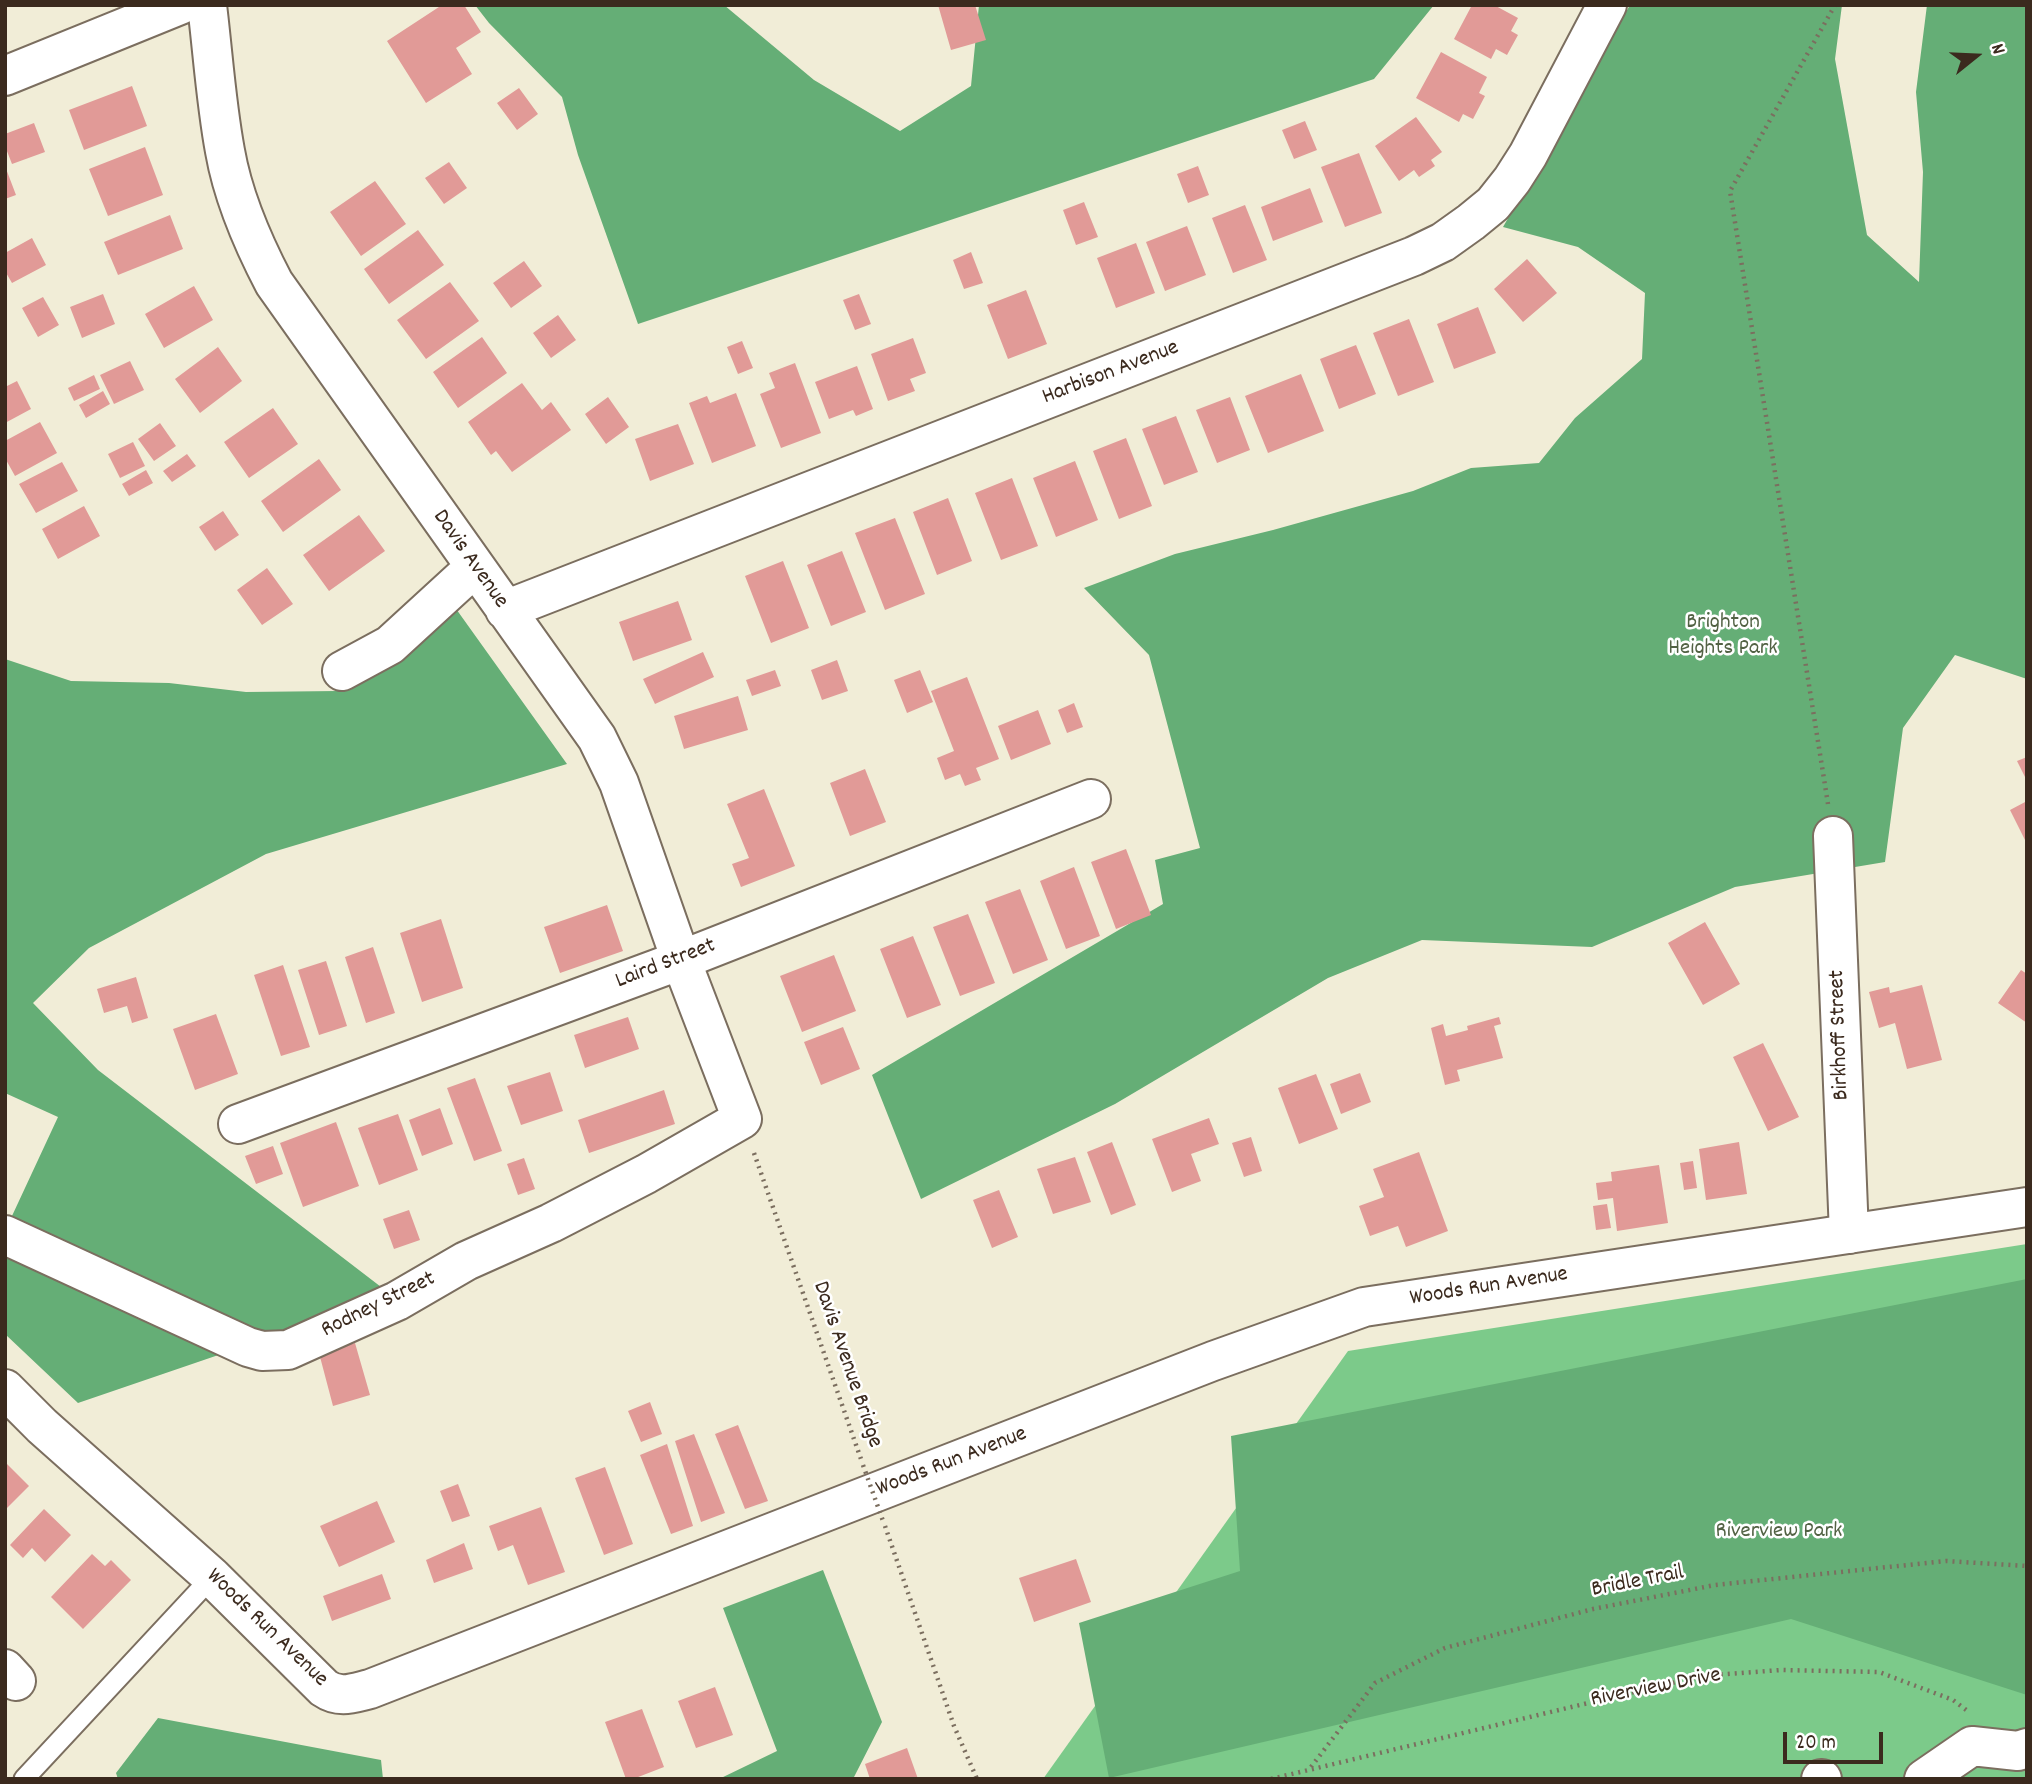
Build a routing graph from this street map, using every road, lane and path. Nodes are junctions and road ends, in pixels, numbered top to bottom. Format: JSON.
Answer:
{"nodes":[{"id":1,"x":180,"y":5,"type":"edge"},
{"id":2,"x":207,"y":5,"type":"edge"},
{"id":3,"x":1607,"y":5,"type":"edge"},
{"id":4,"x":1835,"y":5,"type":"edge"},
{"id":5,"x":5,"y":76,"type":"edge"},
{"id":6,"x":474,"y":568,"type":"junction"},
{"id":7,"x":505,"y":610,"type":"junction"},
{"id":8,"x":342,"y":671,"type":"dead end"},
{"id":9,"x":1091,"y":799,"type":"dead end"},
{"id":10,"x":1833,"y":836,"type":"joint"},
{"id":11,"x":681,"y":960,"type":"junction"},
{"id":12,"x":742,"y":1119,"type":"junction"},
{"id":13,"x":238,"y":1124,"type":"dead end"},
{"id":14,"x":2027,"y":1207,"type":"edge"},
{"id":15,"x":1849,"y":1234,"type":"junction"},
{"id":16,"x":5,"y":1235,"type":"edge"},
{"id":17,"x":5,"y":1389,"type":"edge"},
{"id":18,"x":2027,"y":1566,"type":"edge"},
{"id":19,"x":212,"y":1577,"type":"junction"},
{"id":20,"x":1975,"y":1717,"type":"dead end"},
{"id":21,"x":2022,"y":1759,"type":"edge"},
{"id":22,"x":1310,"y":1768,"type":"junction"},
{"id":23,"x":23,"y":1779,"type":"edge"},
{"id":24,"x":977,"y":1779,"type":"edge"},
{"id":25,"x":1271,"y":1779,"type":"edge"},
{"id":26,"x":1924,"y":1779,"type":"edge"}],
"edges":[{"from":1,"to":5,"type":"street"},
{"from":2,"to":6,"type":"street","name":"Davis Avenue"},
{"from":3,"to":7,"type":"street","name":"Harbison Avenue"},
{"from":4,"to":10,"type":"path"},
{"from":6,"to":7,"type":"street","name":"Davis Avenue"},
{"from":6,"to":8,"type":"street"},
{"from":7,"to":11,"type":"street","name":"Davis Avenue"},
{"from":9,"to":11,"type":"street","name":"Laird Street"},
{"from":10,"to":15,"type":"street","name":"Birkhoff Street"},
{"from":11,"to":12,"type":"street","name":"Davis Avenue"},
{"from":11,"to":13,"type":"street","name":"Laird Street"},
{"from":12,"to":16,"type":"street","name":"Rodney Street"},
{"from":12,"to":24,"type":"path","name":"Davis Avenue Bridge","bridge":true},
{"from":14,"to":15,"type":"street","name":"Woods Run Avenue"},
{"from":15,"to":19,"type":"street","name":"Woods Run Avenue"},
{"from":17,"to":19,"type":"street","name":"Woods Run Avenue"},
{"from":18,"to":22,"type":"path","name":"Bridle Trail"},
{"from":19,"to":23,"type":"lane"},
{"from":20,"to":22,"type":"path","name":"Riverview Drive"},
{"from":21,"to":26,"type":"street"},
{"from":22,"to":25,"type":"path","name":"Riverview Drive"}]}
